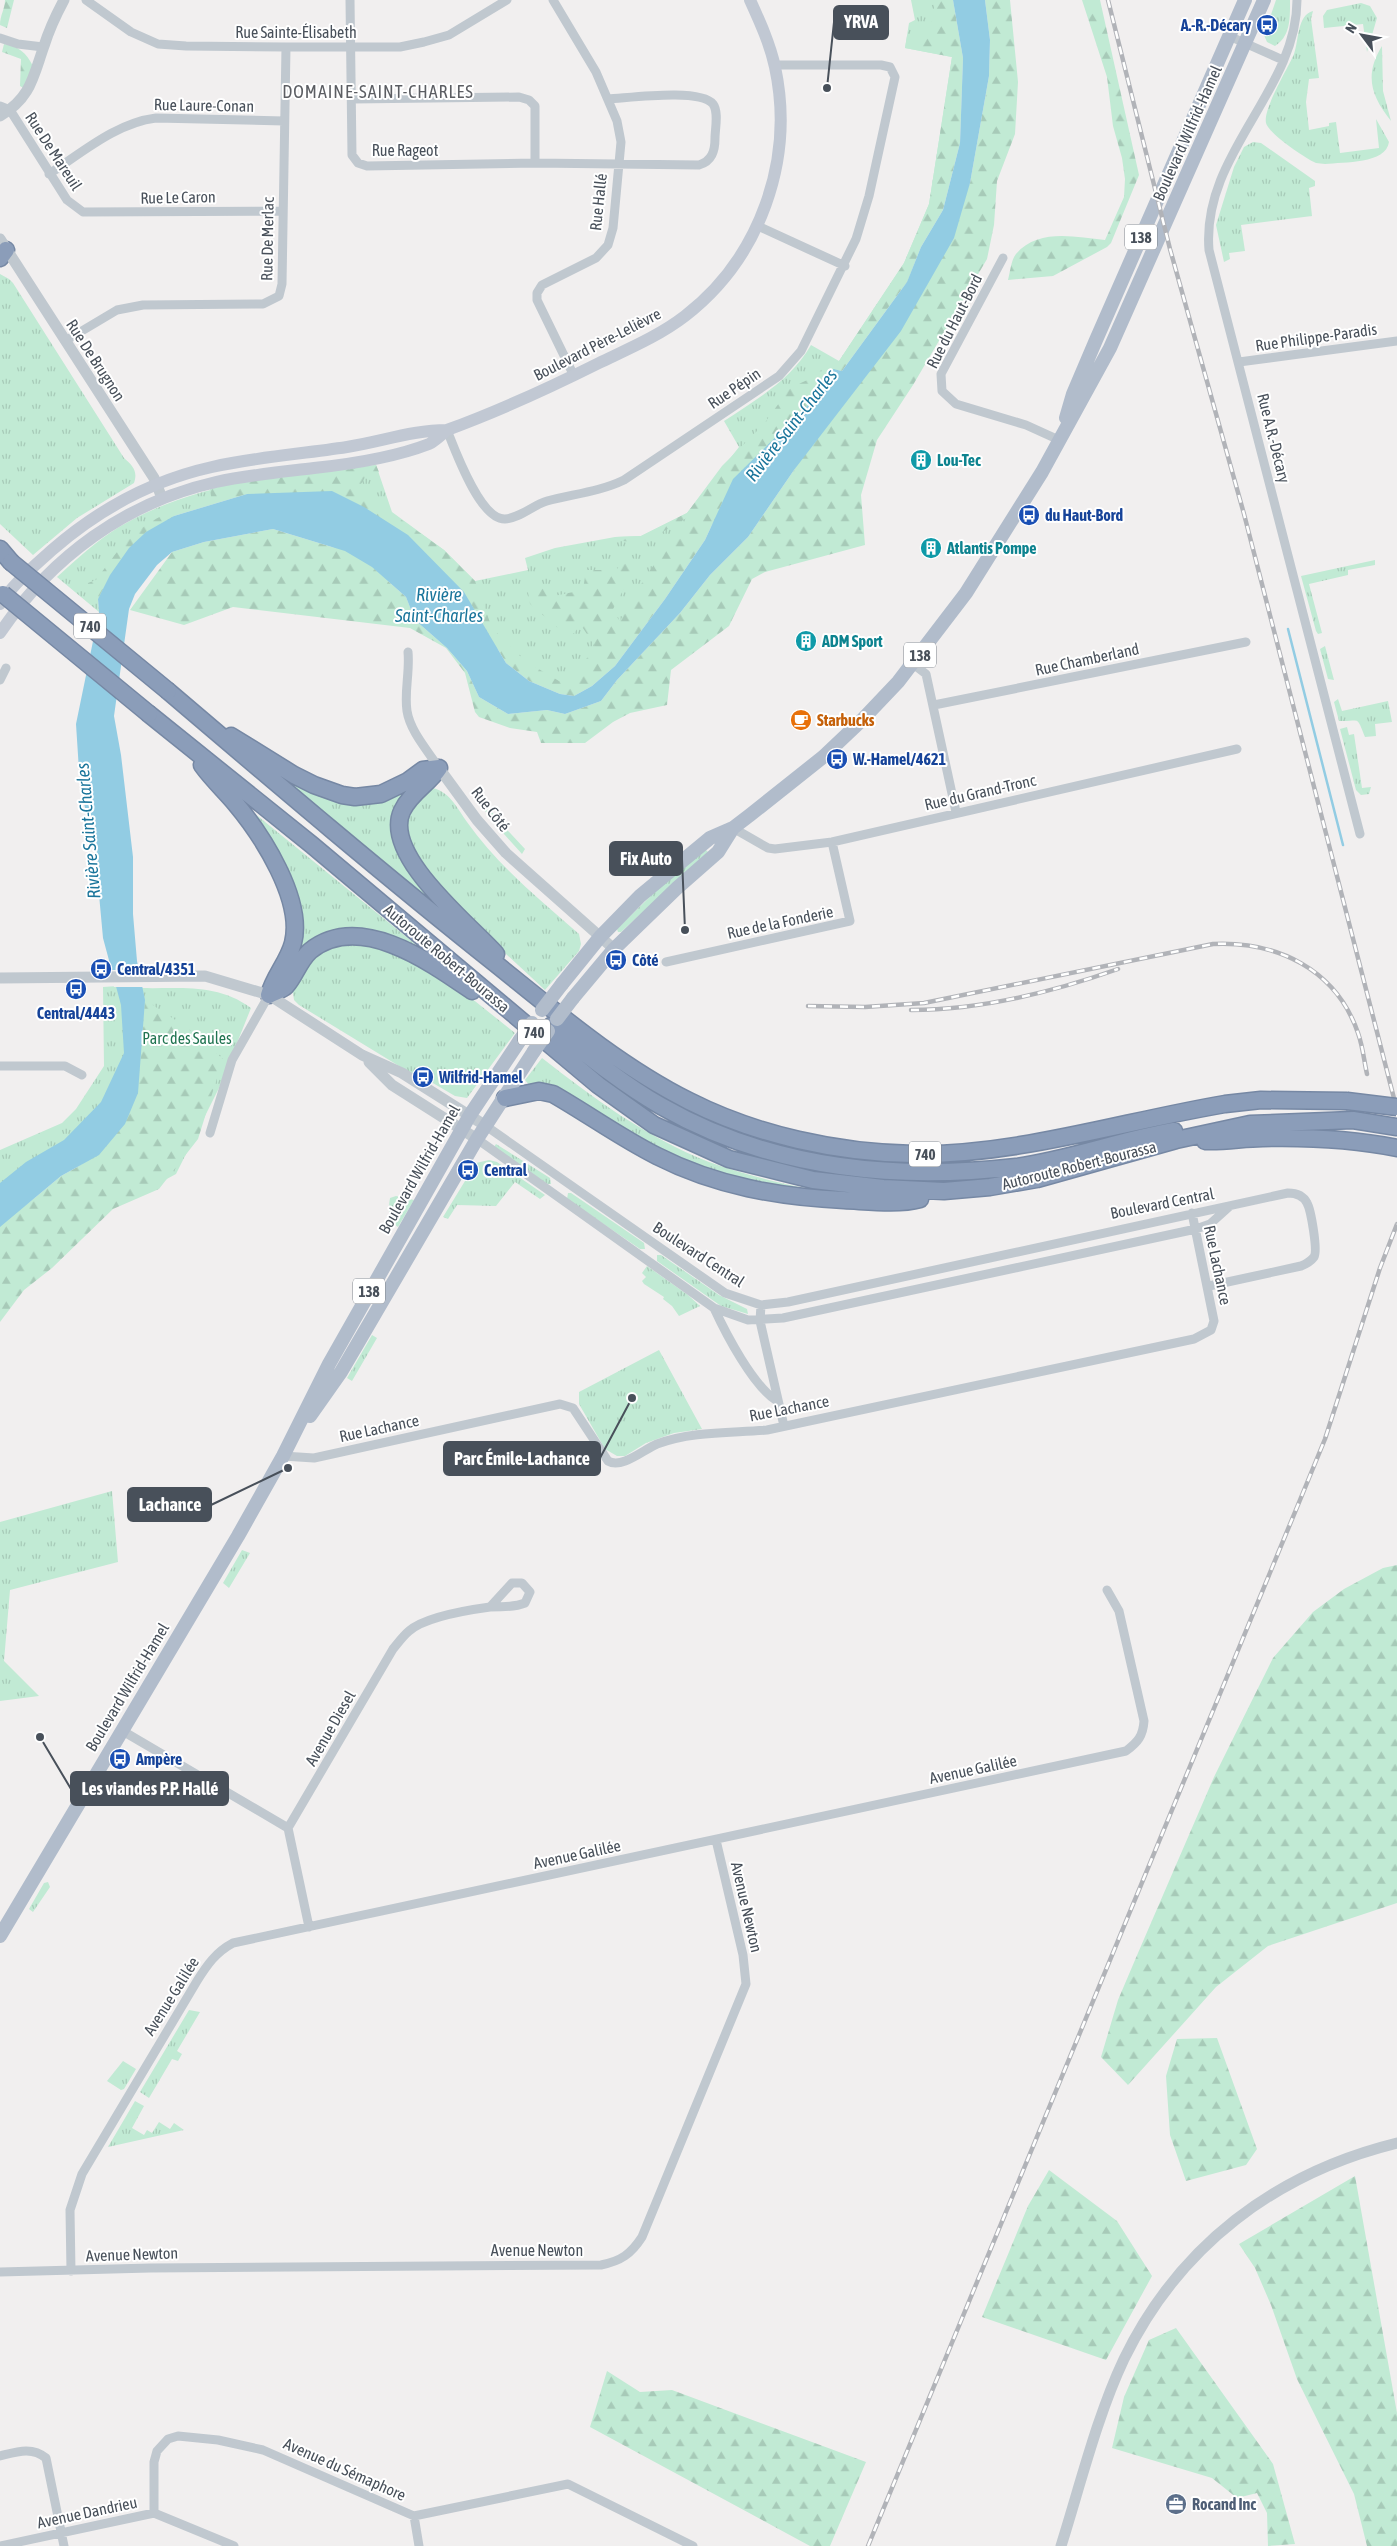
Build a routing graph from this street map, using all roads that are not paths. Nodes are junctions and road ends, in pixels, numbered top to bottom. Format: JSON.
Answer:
{"nodes":[{"id":1,"x":64,"y":0,"type":"edge"},
{"id":2,"x":86,"y":0,"type":"edge"},
{"id":3,"x":350,"y":0,"type":"edge"},
{"id":4,"x":507,"y":0,"type":"edge"},
{"id":5,"x":553,"y":0,"type":"edge"},
{"id":6,"x":750,"y":0,"type":"edge"},
{"id":7,"x":1245,"y":0,"type":"edge"},
{"id":8,"x":1264,"y":0,"type":"edge"},
{"id":9,"x":1297,"y":0,"type":"edge"},
{"id":10,"x":1229,"y":36,"type":"junction"},
{"id":11,"x":0,"y":38,"type":"edge"},
{"id":12,"x":1245,"y":43,"type":"junction"},
{"id":13,"x":350,"y":46,"type":"junction"},
{"id":14,"x":43,"y":47,"type":"junction"},
{"id":15,"x":286,"y":47,"type":"junction"},
{"id":16,"x":1283,"y":60,"type":"junction"},
{"id":17,"x":775,"y":66,"type":"junction"},
{"id":18,"x":353,"y":99,"type":"junction"},
{"id":19,"x":608,"y":99,"type":"junction"},
{"id":20,"x":3,"y":111,"type":"edge"},
{"id":21,"x":284,"y":121,"type":"junction"},
{"id":22,"x":535,"y":163,"type":"junction"},
{"id":23,"x":618,"y":163,"type":"junction"},
{"id":24,"x":49,"y":174,"type":"junction"},
{"id":25,"x":75,"y":207,"type":"joint"},
{"id":26,"x":283,"y":211,"type":"junction"},
{"id":27,"x":758,"y":226,"type":"junction"},
{"id":28,"x":2,"y":250,"type":"edge"},
{"id":29,"x":1003,"y":258,"type":"dead end"},
{"id":30,"x":845,"y":266,"type":"junction"},
{"id":31,"x":65,"y":341,"type":"junction"},
{"id":32,"x":1397,"y":341,"type":"edge"},
{"id":33,"x":1239,"y":362,"type":"junction"},
{"id":34,"x":574,"y":376,"type":"junction"},
{"id":35,"x":447,"y":430,"type":"junction"},
{"id":36,"x":1059,"y":440,"type":"junction"},
{"id":37,"x":156,"y":484,"type":"junction"},
{"id":38,"x":162,"y":498,"type":"junction"},
{"id":39,"x":0,"y":549,"type":"edge"},
{"id":40,"x":6,"y":557,"type":"edge"},
{"id":41,"x":1,"y":595,"type":"edge"},
{"id":42,"x":0,"y":633,"type":"edge"},
{"id":43,"x":1246,"y":642,"type":"dead end"},
{"id":44,"x":408,"y":652,"type":"dead end"},
{"id":45,"x":913,"y":664,"type":"junction"},
{"id":46,"x":6,"y":668,"type":"dead end"},
{"id":47,"x":0,"y":680,"type":"edge"},
{"id":48,"x":934,"y":705,"type":"junction"},
{"id":49,"x":213,"y":729,"type":"junction"},
{"id":50,"x":186,"y":744,"type":"junction"},
{"id":51,"x":1237,"y":749,"type":"dead end"},
{"id":52,"x":439,"y":768,"type":"junction"},
{"id":53,"x":956,"y":812,"type":"junction"},
{"id":54,"x":734,"y":828,"type":"junction"},
{"id":55,"x":1360,"y":834,"type":"dead end"},
{"id":56,"x":832,"y":842,"type":"junction"},
{"id":57,"x":600,"y":936,"type":"junction"},
{"id":58,"x":614,"y":949,"type":"junction"},
{"id":59,"x":666,"y":962,"type":"dead end"},
{"id":60,"x":0,"y":978,"type":"edge"},
{"id":61,"x":527,"y":988,"type":"junction"},
{"id":62,"x":269,"y":995,"type":"junction"},
{"id":63,"x":498,"y":1000,"type":"junction"},
{"id":64,"x":556,"y":1029,"type":"junction"},
{"id":65,"x":362,"y":1055,"type":"junction"},
{"id":66,"x":0,"y":1066,"type":"edge"},
{"id":67,"x":82,"y":1075,"type":"dead end"},
{"id":68,"x":505,"y":1098,"type":"junction"},
{"id":69,"x":1397,"y":1107,"type":"edge"},
{"id":70,"x":1167,"y":1114,"type":"junction"},
{"id":71,"x":470,"y":1115,"type":"junction"},
{"id":72,"x":486,"y":1126,"type":"junction"},
{"id":73,"x":1236,"y":1126,"type":"junction"},
{"id":74,"x":1397,"y":1127,"type":"edge"},
{"id":75,"x":461,"y":1130,"type":"junction"},
{"id":76,"x":210,"y":1133,"type":"dead end"},
{"id":77,"x":477,"y":1140,"type":"junction"},
{"id":78,"x":1176,"y":1140,"type":"junction"},
{"id":79,"x":1397,"y":1148,"type":"edge"},
{"id":80,"x":963,"y":1170,"type":"junction"},
{"id":81,"x":568,"y":1183,"type":"junction"},
{"id":82,"x":944,"y":1191,"type":"junction"},
{"id":83,"x":558,"y":1197,"type":"junction"},
{"id":84,"x":1230,"y":1206,"type":"junction"},
{"id":85,"x":1192,"y":1213,"type":"junction"},
{"id":86,"x":1196,"y":1229,"type":"junction"},
{"id":87,"x":655,"y":1245,"type":"junction"},
{"id":88,"x":646,"y":1259,"type":"junction"},
{"id":89,"x":977,"y":1259,"type":"junction"},
{"id":90,"x":981,"y":1276,"type":"junction"},
{"id":91,"x":1209,"y":1286,"type":"junction"},
{"id":92,"x":761,"y":1306,"type":"junction"},
{"id":93,"x":714,"y":1308,"type":"junction"},
{"id":94,"x":760,"y":1321,"type":"junction"},
{"id":95,"x":777,"y":1401,"type":"junction"},
{"id":96,"x":784,"y":1426,"type":"junction"},
{"id":97,"x":283,"y":1456,"type":"junction"},
{"id":98,"x":1107,"y":1590,"type":"dead end"},
{"id":99,"x":490,"y":1607,"type":"dead end"},
{"id":100,"x":121,"y":1730,"type":"junction"},
{"id":101,"x":288,"y":1828,"type":"junction"},
{"id":102,"x":716,"y":1840,"type":"junction"},
{"id":103,"x":309,"y":1927,"type":"junction"},
{"id":104,"x":0,"y":1936,"type":"edge"},
{"id":105,"x":1397,"y":2143,"type":"edge"},
{"id":106,"x":71,"y":2271,"type":"junction"},
{"id":107,"x":0,"y":2272,"type":"edge"},
{"id":108,"x":0,"y":2456,"type":"edge"},
{"id":109,"x":154,"y":2513,"type":"junction"},
{"id":110,"x":414,"y":2516,"type":"junction"},
{"id":111,"x":62,"y":2532,"type":"junction"},
{"id":112,"x":0,"y":2546,"type":"edge"},
{"id":113,"x":64,"y":2546,"type":"edge"},
{"id":114,"x":234,"y":2546,"type":"edge"},
{"id":115,"x":419,"y":2546,"type":"edge"},
{"id":116,"x":693,"y":2546,"type":"edge"},
{"id":117,"x":1061,"y":2546,"type":"edge"}],
"edges":[{"from":1,"to":14,"type":"street"},
{"from":2,"to":15,"type":"street","name":"Rue Sainte-Élisabeth"},
{"from":3,"to":13,"type":"street","name":"Rue Rageot"},
{"from":4,"to":13,"type":"street","name":"Rue Sainte-Élisabeth"},
{"from":5,"to":19,"type":"street","name":"Rue Hallé"},
{"from":6,"to":17,"type":"main road","name":"Boulevard Père-Lelièvre"},
{"from":7,"to":10,"type":"main road","name":"Boulevard Wilfrid-Hamel","number":"138"},
{"from":8,"to":12,"type":"main road","name":"Boulevard Wilfrid-Hamel","number":"138"},
{"from":9,"to":16,"type":"street","name":"Rue A.R.-Décary"},
{"from":10,"to":12,"type":"street"},
{"from":10,"to":36,"type":"main road","name":"Boulevard Wilfrid-Hamel","number":"138"},
{"from":11,"to":14,"type":"street"},
{"from":12,"to":16,"type":"street"},
{"from":12,"to":36,"type":"main road","name":"Boulevard Wilfrid-Hamel","number":"138"},
{"from":13,"to":15,"type":"street","name":"Rue Sainte-Élisabeth"},
{"from":13,"to":18,"type":"street","name":"Rue Rageot"},
{"from":14,"to":20,"type":"street"},
{"from":15,"to":21,"type":"street","name":"Rue De Merlac"},
{"from":16,"to":33,"type":"street","name":"Rue A.R.-Décary"},
{"from":17,"to":27,"type":"main road","name":"Boulevard Père-Lelièvre"},
{"from":17,"to":30,"type":"street","name":"Rue Pépin"},
{"from":18,"to":22,"type":"street"},
{"from":18,"to":22,"type":"street","name":"Rue Rageot"},
{"from":19,"to":23,"type":"street","name":"Rue Hallé"},
{"from":19,"to":23,"type":"street","name":"Rue Rageot"},
{"from":20,"to":24,"type":"street","name":"Rue De Mareuil"},
{"from":21,"to":24,"type":"street","name":"Rue Laure-Conan"},
{"from":21,"to":26,"type":"street","name":"Rue De Merlac"},
{"from":22,"to":23,"type":"street","name":"Rue Rageot"},
{"from":23,"to":34,"type":"street","name":"Rue Hallé"},
{"from":24,"to":25,"type":"street","name":"Rue De Mareuil"},
{"from":25,"to":26,"type":"street","name":"Rue Le Caron"},
{"from":26,"to":31,"type":"street","name":"Rue De Merlac"},
{"from":27,"to":30,"type":"street"},
{"from":27,"to":34,"type":"main road","name":"Boulevard Père-Lelièvre"},
{"from":28,"to":31,"type":"street","name":"Rue De Brugnon"},
{"from":29,"to":36,"type":"street","name":"Rue du Haut-Bord"},
{"from":30,"to":35,"type":"street","name":"Rue Pépin"},
{"from":31,"to":37,"type":"street","name":"Rue De Brugnon"},
{"from":32,"to":33,"type":"street","name":"Rue Philippe-Paradis"},
{"from":33,"to":55,"type":"street","name":"Rue A.R.-Décary"},
{"from":34,"to":35,"type":"main road","name":"Boulevard Père-Lelièvre"},
{"from":35,"to":37,"type":"main road","name":"Boulevard Père-Lelièvre"},
{"from":35,"to":38,"type":"main road","name":"Boulevard Père-Lelièvre"},
{"from":36,"to":45,"type":"main road","name":"Boulevard Wilfrid-Hamel","number":"138"},
{"from":37,"to":38,"type":"street","name":"Rue De Brugnon"},
{"from":37,"to":41,"type":"main road","name":"Boulevard Père-Lelièvre"},
{"from":38,"to":42,"type":"main road","name":"Boulevard Père-Lelièvre"},
{"from":39,"to":40,"type":"highway","name":"Autoroute Robert-Bourassa"},
{"from":40,"to":49,"type":"highway","name":"Autoroute Robert-Bourassa","number":"740","bridge":true},
{"from":41,"to":50,"type":"highway","name":"Autoroute Robert-Bourassa","number":"740","bridge":true},
{"from":43,"to":48,"type":"street","name":"Rue Chamberland"},
{"from":44,"to":52,"type":"street","name":"Rue Côté"},
{"from":45,"to":48,"type":"street"},
{"from":45,"to":54,"type":"main road","name":"Boulevard Wilfrid-Hamel","number":"138"},
{"from":46,"to":47,"type":"street"},
{"from":48,"to":53,"type":"street"},
{"from":49,"to":52,"type":"highway"},
{"from":49,"to":61,"type":"highway","name":"Autoroute Robert-Bourassa","number":"740"},
{"from":50,"to":62,"type":"highway"},
{"from":50,"to":63,"type":"highway","name":"Autoroute Robert-Bourassa","number":"740"},
{"from":51,"to":53,"type":"street","name":"Rue du Grand-Tronc"},
{"from":52,"to":57,"type":"street","name":"Rue Côté"},
{"from":52,"to":61,"type":"highway"},
{"from":53,"to":56,"type":"street","name":"Rue du Grand-Tronc"},
{"from":54,"to":56,"type":"street","name":"Rue du Grand-Tronc"},
{"from":54,"to":57,"type":"main road","name":"Boulevard Wilfrid-Hamel","number":"138"},
{"from":54,"to":58,"type":"main road","name":"Boulevard Wilfrid-Hamel","number":"138"},
{"from":56,"to":59,"type":"street","name":"Rue de la Fonderie"},
{"from":57,"to":58,"type":"street","name":"Rue Côté"},
{"from":57,"to":71,"type":"main road","name":"Boulevard Wilfrid-Hamel","number":"138","bridge":true},
{"from":58,"to":64,"type":"main road","name":"Boulevard Wilfrid-Hamel","number":"138","bridge":true},
{"from":60,"to":62,"type":"street","name":"Boulevard Central"},
{"from":61,"to":70,"type":"highway","name":"Autoroute Robert-Bourassa","number":"740"},
{"from":62,"to":63,"type":"highway"},
{"from":62,"to":65,"type":"street","name":"Boulevard Central"},
{"from":62,"to":76,"type":"street"},
{"from":63,"to":82,"type":"highway","name":"Autoroute Robert-Bourassa","number":"740"},
{"from":64,"to":68,"type":"main road","name":"Boulevard Wilfrid-Hamel","number":"138","bridge":true},
{"from":64,"to":80,"type":"highway"},
{"from":65,"to":71,"type":"street","name":"Boulevard Central"},
{"from":65,"to":75,"type":"street","name":"Boulevard Central"},
{"from":66,"to":67,"type":"street"},
{"from":68,"to":72,"type":"main road","name":"Boulevard Wilfrid-Hamel","number":"138"},
{"from":68,"to":82,"type":"highway"},
{"from":69,"to":70,"type":"highway","name":"Autoroute Robert-Bourassa","number":"740","bridge":true},
{"from":70,"to":80,"type":"highway"},
{"from":71,"to":72,"type":"street","name":"Boulevard Central"},
{"from":71,"to":75,"type":"main road","name":"Boulevard Wilfrid-Hamel","number":"138"},
{"from":72,"to":77,"type":"main road","name":"Boulevard Wilfrid-Hamel","number":"138"},
{"from":72,"to":81,"type":"street","name":"Boulevard Central"},
{"from":73,"to":74,"type":"highway","name":"Autoroute Robert-Bourassa","number":"740"},
{"from":73,"to":78,"type":"highway","name":"Autoroute Robert-Bourassa","number":"740"},
{"from":73,"to":80,"type":"highway"},
{"from":75,"to":77,"type":"street","name":"Boulevard Central"},
{"from":75,"to":97,"type":"main road","name":"Boulevard Wilfrid-Hamel","number":"138"},
{"from":77,"to":83,"type":"street","name":"Boulevard Central"},
{"from":77,"to":97,"type":"main road","name":"Boulevard Wilfrid-Hamel","number":"138"},
{"from":78,"to":79,"type":"highway"},
{"from":78,"to":82,"type":"highway","name":"Autoroute Robert-Bourassa","number":"740"},
{"from":81,"to":83,"type":"street"},
{"from":81,"to":87,"type":"street","name":"Boulevard Central"},
{"from":83,"to":88,"type":"street","name":"Boulevard Central"},
{"from":84,"to":85,"type":"street","name":"Boulevard Central"},
{"from":84,"to":86,"type":"street","name":"Boulevard Central"},
{"from":84,"to":91,"type":"street"},
{"from":85,"to":86,"type":"street","name":"Rue Lachance"},
{"from":85,"to":89,"type":"street","name":"Boulevard Central"},
{"from":86,"to":90,"type":"street","name":"Boulevard Central"},
{"from":86,"to":91,"type":"street","name":"Rue Lachance"},
{"from":87,"to":88,"type":"street"},
{"from":87,"to":92,"type":"street","name":"Boulevard Central"},
{"from":88,"to":93,"type":"street","name":"Boulevard Central"},
{"from":89,"to":90,"type":"street"},
{"from":89,"to":92,"type":"street","name":"Boulevard Central"},
{"from":90,"to":94,"type":"street","name":"Boulevard Central"},
{"from":91,"to":96,"type":"street","name":"Rue Lachance"},
{"from":92,"to":94,"type":"street"},
{"from":93,"to":94,"type":"street","name":"Boulevard Central"},
{"from":93,"to":95,"type":"street"},
{"from":94,"to":95,"type":"street"},
{"from":95,"to":96,"type":"street"},
{"from":96,"to":97,"type":"street","name":"Rue Lachance"},
{"from":97,"to":100,"type":"main road","name":"Boulevard Wilfrid-Hamel","number":"138"},
{"from":98,"to":102,"type":"street","name":"Avenue Galilée"},
{"from":99,"to":101,"type":"street","name":"Avenue Diesel"},
{"from":100,"to":101,"type":"street"},
{"from":100,"to":104,"type":"main road","name":"Boulevard Wilfrid-Hamel","number":"138"},
{"from":101,"to":103,"type":"street"},
{"from":102,"to":103,"type":"street","name":"Avenue Galilée"},
{"from":102,"to":106,"type":"street","name":"Avenue Newton"},
{"from":103,"to":106,"type":"street","name":"Avenue Galilée"},
{"from":105,"to":117,"type":"street"},
{"from":106,"to":107,"type":"street","name":"Avenue Newton"},
{"from":108,"to":111,"type":"street"},
{"from":109,"to":110,"type":"street","name":"Avenue du Sémaphore"},
{"from":109,"to":111,"type":"street","name":"Avenue Dandrieu"},
{"from":109,"to":114,"type":"street","name":"Avenue Dandrieu"},
{"from":110,"to":115,"type":"street"},
{"from":110,"to":116,"type":"street","name":"Avenue du Sémaphore"},
{"from":111,"to":112,"type":"street","name":"Avenue Dandrieu"},
{"from":111,"to":113,"type":"street"}]}
